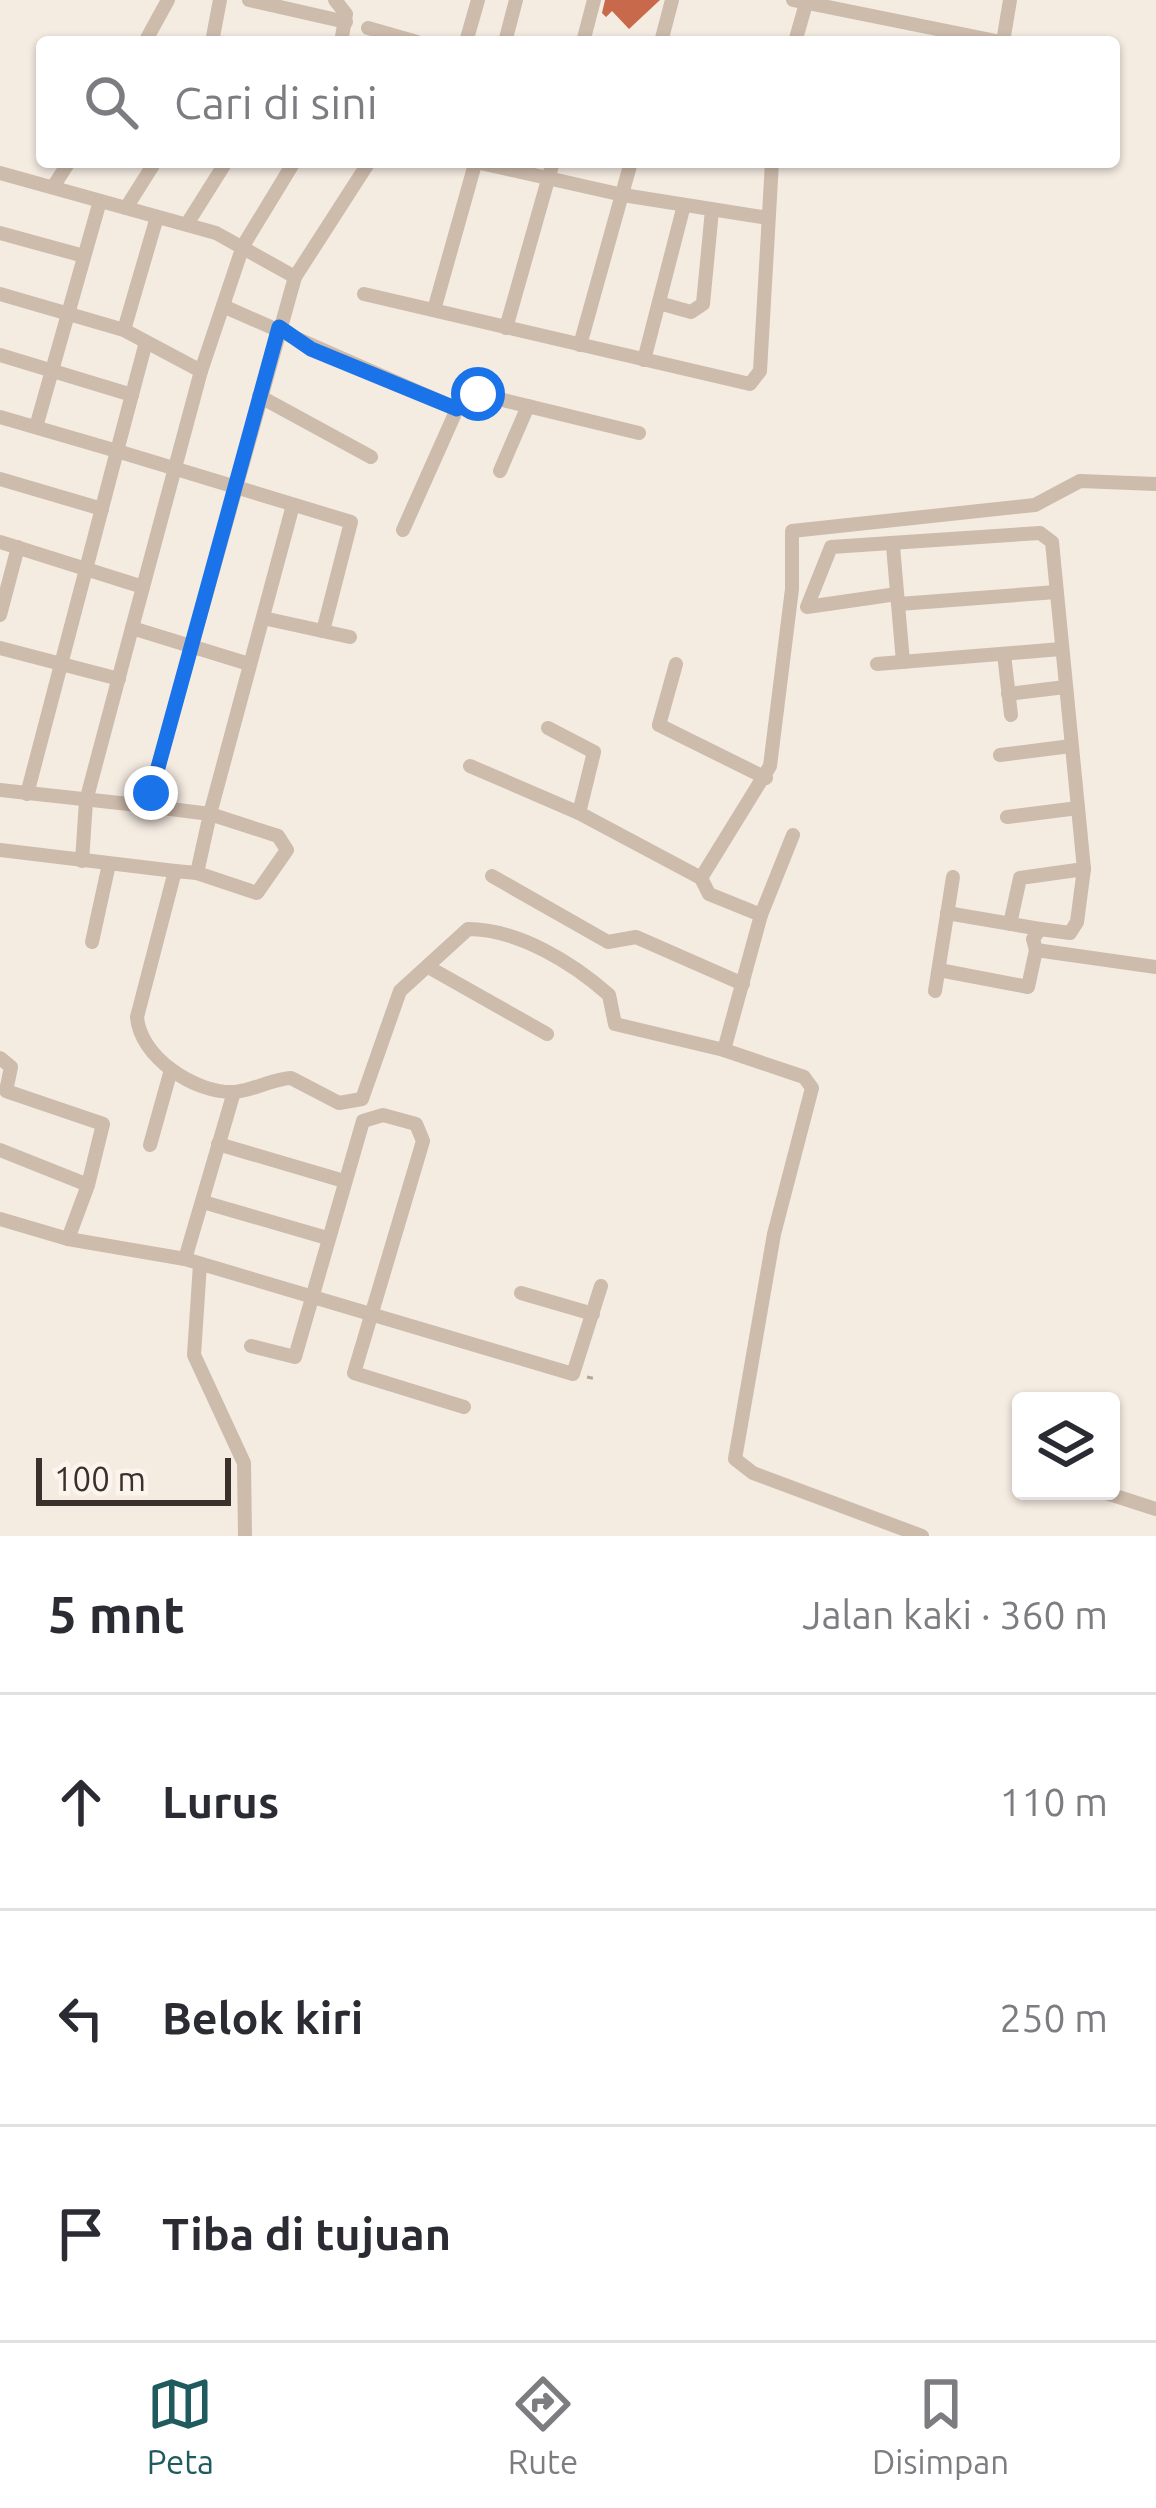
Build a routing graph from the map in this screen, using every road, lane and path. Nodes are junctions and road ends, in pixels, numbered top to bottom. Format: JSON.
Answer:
{"nodes":[{"id":1,"x":168,"y":0,"type":"edge"},
{"id":2,"x":220,"y":0,"type":"edge"},
{"id":3,"x":248,"y":0,"type":"edge"},
{"id":4,"x":335,"y":0,"type":"edge"},
{"id":5,"x":478,"y":0,"type":"edge"},
{"id":6,"x":516,"y":0,"type":"edge"},
{"id":7,"x":594,"y":0,"type":"edge"},
{"id":8,"x":672,"y":0,"type":"edge"},
{"id":9,"x":1010,"y":0,"type":"edge"},
{"id":10,"x":802,"y":1,"type":"edge"},
{"id":11,"x":346,"y":22,"type":"junction"},
{"id":12,"x":368,"y":28,"type":"dead end"},
{"id":13,"x":155,"y":36,"type":"edge"},
{"id":14,"x":213,"y":36,"type":"edge"},
{"id":15,"x":342,"y":36,"type":"edge"},
{"id":16,"x":382,"y":36,"type":"edge"},
{"id":17,"x":468,"y":36,"type":"edge"},
{"id":18,"x":507,"y":36,"type":"edge"},
{"id":19,"x":585,"y":36,"type":"edge"},
{"id":20,"x":663,"y":36,"type":"edge"},
{"id":21,"x":796,"y":36,"type":"edge"},
{"id":22,"x":973,"y":36,"type":"edge"},
{"id":23,"x":1003,"y":36,"type":"edge"},
{"id":24,"x":65,"y":168,"type":"edge"},
{"id":25,"x":151,"y":168,"type":"edge"},
{"id":26,"x":222,"y":168,"type":"edge"},
{"id":27,"x":290,"y":168,"type":"edge"},
{"id":28,"x":365,"y":168,"type":"edge"},
{"id":29,"x":475,"y":168,"type":"edge"},
{"id":30,"x":497,"y":168,"type":"edge"},
{"id":31,"x":552,"y":168,"type":"edge"},
{"id":32,"x":630,"y":168,"type":"edge"},
{"id":33,"x":772,"y":168,"type":"edge"},
{"id":34,"x":0,"y":173,"type":"edge"},
{"id":35,"x":549,"y":180,"type":"junction"},
{"id":36,"x":53,"y":188,"type":"junction"},
{"id":37,"x":623,"y":195,"type":"junction"},
{"id":38,"x":100,"y":201,"type":"junction"},
{"id":39,"x":684,"y":205,"type":"junction"},
{"id":40,"x":125,"y":208,"type":"junction"},
{"id":41,"x":712,"y":210,"type":"junction"},
{"id":42,"x":157,"y":217,"type":"junction"},
{"id":43,"x":768,"y":218,"type":"junction"},
{"id":44,"x":187,"y":224,"type":"junction"},
{"id":45,"x":0,"y":233,"type":"edge"},
{"id":46,"x":243,"y":246,"type":"junction"},
{"id":47,"x":84,"y":256,"type":"junction"},
{"id":48,"x":295,"y":278,"type":"junction"},
{"id":49,"x":0,"y":294,"type":"edge"},
{"id":50,"x":364,"y":294,"type":"dead end"},
{"id":51,"x":659,"y":303,"type":"junction"},
{"id":52,"x":223,"y":306,"type":"junction"},
{"id":53,"x":434,"y":310,"type":"junction"},
{"id":54,"x":68,"y":313,"type":"junction"},
{"id":55,"x":279,"y":327,"type":"junction"},
{"id":56,"x":506,"y":328,"type":"junction"},
{"id":57,"x":124,"y":330,"type":"junction"},
{"id":58,"x":146,"y":342,"type":"junction"},
{"id":59,"x":580,"y":345,"type":"junction"},
{"id":60,"x":0,"y":355,"type":"edge"},
{"id":61,"x":644,"y":360,"type":"junction"},
{"id":62,"x":51,"y":370,"type":"junction"},
{"id":63,"x":201,"y":371,"type":"junction"},
{"id":64,"x":132,"y":395,"type":"junction"},
{"id":65,"x":259,"y":396,"type":"junction"},
{"id":66,"x":528,"y":406,"type":"junction"},
{"id":67,"x":457,"y":409,"type":"junction"},
{"id":68,"x":0,"y":417,"type":"edge"},
{"id":69,"x":36,"y":427,"type":"junction"},
{"id":70,"x":639,"y":433,"type":"dead end"},
{"id":71,"x":117,"y":452,"type":"junction"},
{"id":72,"x":371,"y":457,"type":"dead end"},
{"id":73,"x":175,"y":470,"type":"junction"},
{"id":74,"x":500,"y":471,"type":"dead end"},
{"id":75,"x":0,"y":479,"type":"edge"},
{"id":76,"x":1156,"y":484,"type":"edge"},
{"id":77,"x":232,"y":487,"type":"junction"},
{"id":78,"x":293,"y":505,"type":"junction"},
{"id":79,"x":102,"y":509,"type":"junction"},
{"id":80,"x":403,"y":530,"type":"dead end"},
{"id":81,"x":0,"y":542,"type":"edge"},
{"id":82,"x":893,"y":546,"type":"junction"},
{"id":83,"x":17,"y":547,"type":"junction"},
{"id":84,"x":86,"y":568,"type":"junction"},
{"id":85,"x":143,"y":587,"type":"junction"},
{"id":86,"x":1056,"y":592,"type":"junction"},
{"id":87,"x":898,"y":599,"type":"junction"},
{"id":88,"x":0,"y":615,"type":"edge"},
{"id":89,"x":263,"y":618,"type":"junction"},
{"id":90,"x":132,"y":628,"type":"junction"},
{"id":91,"x":323,"y":631,"type":"junction"},
{"id":92,"x":350,"y":637,"type":"dead end"},
{"id":93,"x":0,"y":648,"type":"edge"},
{"id":94,"x":191,"y":648,"type":"junction"},
{"id":95,"x":1061,"y":649,"type":"junction"},
{"id":96,"x":1004,"y":654,"type":"junction"},
{"id":97,"x":59,"y":662,"type":"junction"},
{"id":98,"x":903,"y":662,"type":"junction"},
{"id":99,"x":249,"y":664,"type":"junction"},
{"id":100,"x":676,"y":664,"type":"dead end"},
{"id":101,"x":877,"y":664,"type":"dead end"},
{"id":102,"x":119,"y":679,"type":"junction"},
{"id":103,"x":1065,"y":687,"type":"junction"},
{"id":104,"x":1008,"y":694,"type":"junction"},
{"id":105,"x":1011,"y":715,"type":"dead end"},
{"id":106,"x":548,"y":728,"type":"dead end"},
{"id":107,"x":1071,"y":746,"type":"junction"},
{"id":108,"x":1000,"y":755,"type":"dead end"},
{"id":109,"x":470,"y":766,"type":"dead end"},
{"id":110,"x":766,"y":778,"type":"junction"},
{"id":111,"x":0,"y":790,"type":"edge"},
{"id":112,"x":27,"y":794,"type":"junction"},
{"id":113,"x":86,"y":801,"type":"junction"},
{"id":114,"x":147,"y":806,"type":"junction"},
{"id":115,"x":1078,"y":808,"type":"junction"},
{"id":116,"x":579,"y":813,"type":"junction"},
{"id":117,"x":210,"y":814,"type":"junction"},
{"id":118,"x":1007,"y":817,"type":"dead end"},
{"id":119,"x":793,"y":836,"type":"dead end"},
{"id":120,"x":0,"y":850,"type":"edge"},
{"id":121,"x":82,"y":861,"type":"junction"},
{"id":122,"x":109,"y":864,"type":"junction"},
{"id":123,"x":1084,"y":869,"type":"junction"},
{"id":124,"x":175,"y":871,"type":"junction"},
{"id":125,"x":196,"y":873,"type":"junction"},
{"id":126,"x":492,"y":876,"type":"dead end"},
{"id":127,"x":953,"y":877,"type":"dead end"},
{"id":128,"x":701,"y":878,"type":"junction"},
{"id":129,"x":947,"y":913,"type":"junction"},
{"id":130,"x":760,"y":915,"type":"junction"},
{"id":131,"x":1010,"y":924,"type":"junction"},
{"id":132,"x":1040,"y":929,"type":"junction"},
{"id":133,"x":92,"y":942,"type":"dead end"},
{"id":134,"x":1036,"y":950,"type":"junction"},
{"id":135,"x":1156,"y":967,"type":"edge"},
{"id":136,"x":430,"y":968,"type":"junction"},
{"id":137,"x":939,"y":970,"type":"junction"},
{"id":138,"x":743,"y":984,"type":"junction"},
{"id":139,"x":935,"y":991,"type":"dead end"},
{"id":140,"x":547,"y":1034,"type":"dead end"},
{"id":141,"x":724,"y":1051,"type":"junction"},
{"id":142,"x":0,"y":1058,"type":"edge"},
{"id":143,"x":170,"y":1070,"type":"junction"},
{"id":144,"x":233,"y":1092,"type":"junction"},
{"id":145,"x":3,"y":1099,"type":"edge"},
{"id":146,"x":218,"y":1144,"type":"junction"},
{"id":147,"x":150,"y":1145,"type":"dead end"},
{"id":148,"x":0,"y":1150,"type":"edge"},
{"id":149,"x":344,"y":1181,"type":"junction"},
{"id":150,"x":88,"y":1185,"type":"junction"},
{"id":151,"x":203,"y":1202,"type":"junction"},
{"id":152,"x":0,"y":1220,"type":"edge"},
{"id":153,"x":327,"y":1238,"type":"junction"},
{"id":154,"x":68,"y":1239,"type":"junction"},
{"id":155,"x":192,"y":1262,"type":"junction"},
{"id":156,"x":601,"y":1286,"type":"dead end"},
{"id":157,"x":521,"y":1293,"type":"dead end"},
{"id":158,"x":311,"y":1298,"type":"junction"},
{"id":159,"x":370,"y":1314,"type":"junction"},
{"id":160,"x":593,"y":1314,"type":"junction"},
{"id":161,"x":251,"y":1346,"type":"dead end"},
{"id":162,"x":464,"y":1407,"type":"dead end"},
{"id":163,"x":1120,"y":1497,"type":"edge"},
{"id":164,"x":1156,"y":1509,"type":"edge"},
{"id":165,"x":245,"y":1536,"type":"edge"},
{"id":166,"x":922,"y":1536,"type":"edge"}],
"edges":[{"from":1,"to":13,"type":"street"},
{"from":2,"to":14,"type":"street"},
{"from":3,"to":11,"type":"street"},
{"from":4,"to":11,"type":"street"},
{"from":5,"to":17,"type":"street"},
{"from":6,"to":18,"type":"street"},
{"from":7,"to":19,"type":"street"},
{"from":8,"to":20,"type":"street"},
{"from":9,"to":23,"type":"street"},
{"from":10,"to":21,"type":"street"},
{"from":10,"to":22,"type":"street"},
{"from":11,"to":15,"type":"street"},
{"from":12,"to":16,"type":"street"},
{"from":24,"to":36,"type":"street"},
{"from":25,"to":40,"type":"street"},
{"from":26,"to":44,"type":"street"},
{"from":27,"to":46,"type":"street"},
{"from":28,"to":48,"type":"street"},
{"from":29,"to":53,"type":"street"},
{"from":30,"to":35,"type":"street"},
{"from":31,"to":35,"type":"street"},
{"from":32,"to":37,"type":"street"},
{"from":33,"to":43,"type":"street"},
{"from":34,"to":36,"type":"street"},
{"from":35,"to":37,"type":"street"},
{"from":35,"to":56,"type":"street"},
{"from":36,"to":38,"type":"street"},
{"from":37,"to":39,"type":"street"},
{"from":37,"to":59,"type":"street"},
{"from":38,"to":40,"type":"street"},
{"from":38,"to":47,"type":"street"},
{"from":39,"to":41,"type":"street"},
{"from":39,"to":51,"type":"street"},
{"from":40,"to":42,"type":"street"},
{"from":41,"to":43,"type":"street"},
{"from":41,"to":51,"type":"street"},
{"from":42,"to":44,"type":"street"},
{"from":42,"to":57,"type":"street"},
{"from":43,"to":61,"type":"street"},
{"from":44,"to":46,"type":"street"},
{"from":45,"to":47,"type":"street"},
{"from":46,"to":48,"type":"street"},
{"from":46,"to":52,"type":"street"},
{"from":47,"to":54,"type":"street"},
{"from":48,"to":55,"type":"street"},
{"from":49,"to":54,"type":"street"},
{"from":50,"to":53,"type":"street"},
{"from":51,"to":61,"type":"street"},
{"from":52,"to":55,"type":"street"},
{"from":52,"to":63,"type":"street"},
{"from":53,"to":56,"type":"street"},
{"from":54,"to":57,"type":"street"},
{"from":54,"to":62,"type":"street"},
{"from":55,"to":65,"type":"street"},
{"from":55,"to":67,"type":"street"},
{"from":56,"to":59,"type":"street"},
{"from":57,"to":58,"type":"street"},
{"from":58,"to":63,"type":"street"},
{"from":58,"to":64,"type":"street"},
{"from":59,"to":61,"type":"street"},
{"from":60,"to":62,"type":"street"},
{"from":62,"to":64,"type":"street"},
{"from":62,"to":69,"type":"street"},
{"from":63,"to":73,"type":"street"},
{"from":64,"to":71,"type":"street"},
{"from":65,"to":72,"type":"street"},
{"from":65,"to":77,"type":"street"},
{"from":66,"to":67,"type":"street"},
{"from":66,"to":70,"type":"street"},
{"from":66,"to":74,"type":"street"},
{"from":67,"to":80,"type":"street"},
{"from":68,"to":69,"type":"street"},
{"from":69,"to":71,"type":"street"},
{"from":71,"to":73,"type":"street"},
{"from":71,"to":79,"type":"street"},
{"from":73,"to":77,"type":"street"},
{"from":73,"to":85,"type":"street"},
{"from":75,"to":79,"type":"street"},
{"from":76,"to":110,"type":"street"},
{"from":77,"to":78,"type":"street"},
{"from":77,"to":94,"type":"street"},
{"from":78,"to":89,"type":"street"},
{"from":78,"to":91,"type":"street"},
{"from":79,"to":84,"type":"street"},
{"from":81,"to":83,"type":"street"},
{"from":82,"to":86,"type":"street"},
{"from":82,"to":87,"type":"street"},
{"from":82,"to":87,"type":"street"},
{"from":83,"to":84,"type":"street"},
{"from":83,"to":88,"type":"street"},
{"from":84,"to":85,"type":"street"},
{"from":84,"to":97,"type":"street"},
{"from":85,"to":90,"type":"street"},
{"from":86,"to":87,"type":"street"},
{"from":86,"to":95,"type":"street"},
{"from":87,"to":98,"type":"street"},
{"from":89,"to":91,"type":"street"},
{"from":89,"to":99,"type":"street"},
{"from":90,"to":94,"type":"street"},
{"from":90,"to":102,"type":"street"},
{"from":91,"to":92,"type":"street"},
{"from":93,"to":97,"type":"street"},
{"from":94,"to":99,"type":"street"},
{"from":94,"to":114,"type":"street"},
{"from":95,"to":96,"type":"street"},
{"from":95,"to":103,"type":"street"},
{"from":96,"to":98,"type":"street"},
{"from":96,"to":104,"type":"street"},
{"from":97,"to":102,"type":"street"},
{"from":97,"to":112,"type":"street"},
{"from":98,"to":101,"type":"street"},
{"from":99,"to":117,"type":"street"},
{"from":100,"to":110,"type":"street"},
{"from":102,"to":113,"type":"street"},
{"from":103,"to":104,"type":"street"},
{"from":103,"to":107,"type":"street"},
{"from":104,"to":105,"type":"street"},
{"from":106,"to":116,"type":"street"},
{"from":107,"to":108,"type":"street"},
{"from":107,"to":115,"type":"street"},
{"from":109,"to":116,"type":"street"},
{"from":110,"to":128,"type":"street"},
{"from":111,"to":112,"type":"street"},
{"from":112,"to":113,"type":"street"},
{"from":113,"to":114,"type":"street"},
{"from":113,"to":121,"type":"street"},
{"from":114,"to":117,"type":"street"},
{"from":115,"to":118,"type":"street"},
{"from":115,"to":123,"type":"street"},
{"from":116,"to":128,"type":"street"},
{"from":117,"to":125,"type":"street"},
{"from":117,"to":125,"type":"street"},
{"from":119,"to":130,"type":"street"},
{"from":120,"to":121,"type":"street"},
{"from":121,"to":122,"type":"street"},
{"from":122,"to":124,"type":"street"},
{"from":122,"to":133,"type":"street"},
{"from":123,"to":131,"type":"street"},
{"from":123,"to":132,"type":"street"},
{"from":124,"to":125,"type":"street"},
{"from":124,"to":143,"type":"street"},
{"from":126,"to":138,"type":"street"},
{"from":127,"to":129,"type":"street"},
{"from":128,"to":130,"type":"street"},
{"from":129,"to":131,"type":"street"},
{"from":129,"to":137,"type":"street"},
{"from":130,"to":138,"type":"street"},
{"from":131,"to":132,"type":"street"},
{"from":132,"to":134,"type":"street"},
{"from":134,"to":135,"type":"street"},
{"from":134,"to":137,"type":"street"},
{"from":136,"to":140,"type":"street"},
{"from":136,"to":141,"type":"street"},
{"from":136,"to":144,"type":"street"},
{"from":137,"to":139,"type":"street"},
{"from":138,"to":141,"type":"street"},
{"from":141,"to":166,"type":"street"},
{"from":142,"to":145,"type":"street"},
{"from":143,"to":144,"type":"street"},
{"from":143,"to":147,"type":"street"},
{"from":144,"to":146,"type":"street"},
{"from":145,"to":150,"type":"street"},
{"from":146,"to":149,"type":"street"},
{"from":146,"to":151,"type":"street"},
{"from":148,"to":150,"type":"street"},
{"from":149,"to":153,"type":"street"},
{"from":149,"to":159,"type":"street"},
{"from":150,"to":154,"type":"street"},
{"from":151,"to":153,"type":"street"},
{"from":151,"to":155,"type":"street"},
{"from":152,"to":154,"type":"street"},
{"from":153,"to":158,"type":"street"},
{"from":154,"to":155,"type":"street"},
{"from":155,"to":158,"type":"street"},
{"from":155,"to":165,"type":"street"},
{"from":156,"to":160,"type":"street"},
{"from":157,"to":160,"type":"street"},
{"from":158,"to":159,"type":"street"},
{"from":158,"to":161,"type":"street"},
{"from":159,"to":160,"type":"street"},
{"from":159,"to":162,"type":"street"},
{"from":163,"to":164,"type":"street"}]}
